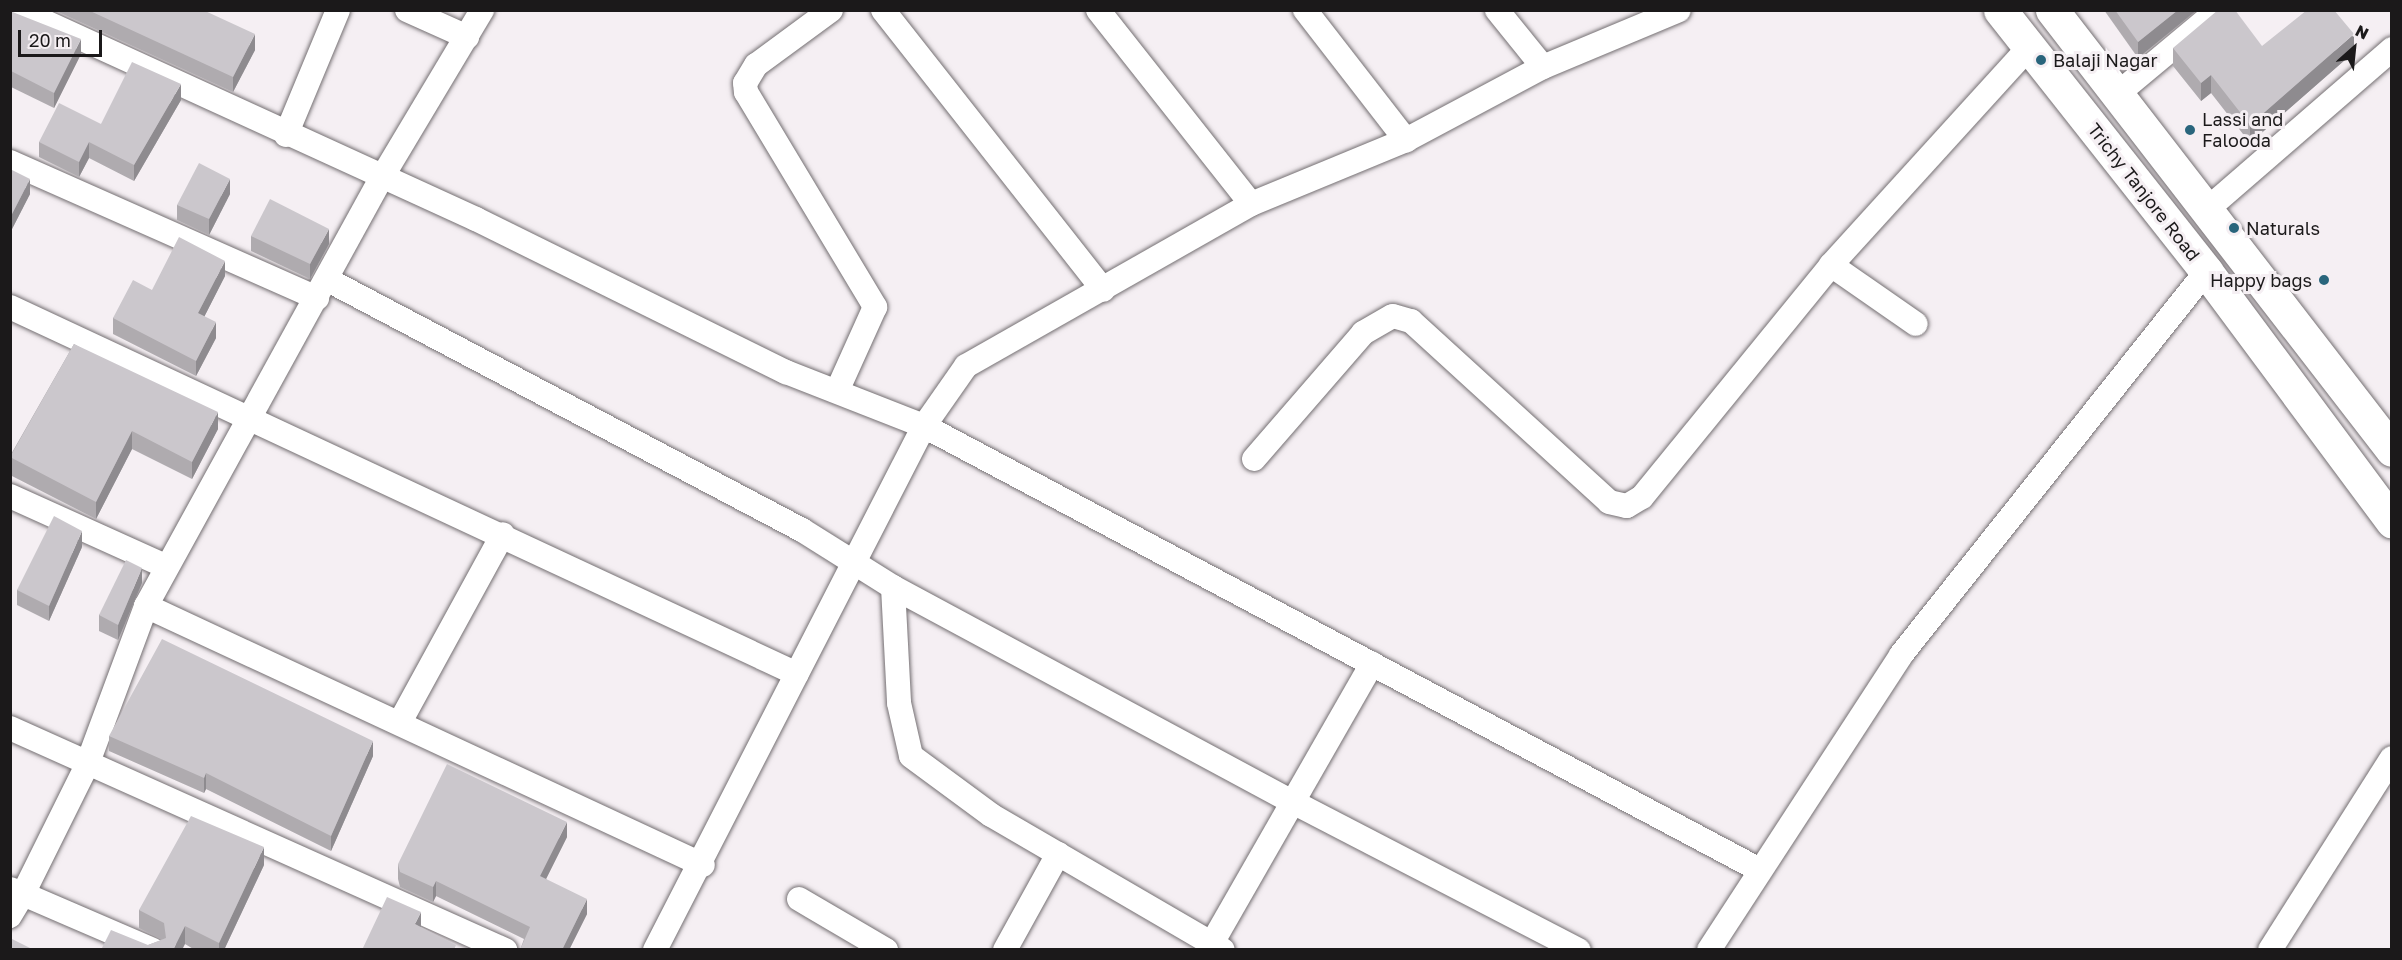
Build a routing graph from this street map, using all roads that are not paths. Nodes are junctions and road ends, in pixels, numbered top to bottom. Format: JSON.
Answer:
{"nodes":[{"id":1,"x":20,"y":10,"type":"edge"},
{"id":2,"x":338,"y":10,"type":"edge"},
{"id":3,"x":407,"y":10,"type":"edge"},
{"id":4,"x":831,"y":10,"type":"edge"},
{"id":5,"x":883,"y":10,"type":"edge"},
{"id":6,"x":1098,"y":10,"type":"edge"},
{"id":7,"x":1305,"y":10,"type":"edge"},
{"id":8,"x":1497,"y":10,"type":"edge"},
{"id":9,"x":1679,"y":10,"type":"edge"},
{"id":10,"x":2000,"y":10,"type":"edge"},
{"id":11,"x":2052,"y":10,"type":"edge"},
{"id":12,"x":2218,"y":10,"type":"edge"},
{"id":13,"x":481,"y":13,"type":"edge"},
{"id":14,"x":467,"y":37,"type":"junction"},
{"id":15,"x":2030,"y":46,"type":"junction"},
{"id":16,"x":2391,"y":49,"type":"edge"},
{"id":17,"x":1543,"y":67,"type":"junction"},
{"id":18,"x":2116,"y":95,"type":"junction"},
{"id":19,"x":286,"y":135,"type":"junction"},
{"id":20,"x":1406,"y":140,"type":"junction"},
{"id":21,"x":10,"y":162,"type":"edge"},
{"id":22,"x":381,"y":179,"type":"junction"},
{"id":23,"x":1251,"y":204,"type":"junction"},
{"id":24,"x":2204,"y":212,"type":"junction"},
{"id":25,"x":1831,"y":265,"type":"junction"},
{"id":26,"x":2206,"y":271,"type":"junction"},
{"id":27,"x":323,"y":289,"type":"junction"},
{"id":28,"x":1103,"y":290,"type":"junction"},
{"id":29,"x":10,"y":307,"type":"edge"},
{"id":30,"x":1916,"y":324,"type":"dead end"},
{"id":31,"x":831,"y":388,"type":"junction"},
{"id":32,"x":251,"y":415,"type":"junction"},
{"id":33,"x":924,"y":426,"type":"junction"},
{"id":34,"x":2391,"y":450,"type":"edge"},
{"id":35,"x":1254,"y":459,"type":"dead end"},
{"id":36,"x":10,"y":496,"type":"edge"},
{"id":37,"x":2391,"y":520,"type":"edge"},
{"id":38,"x":503,"y":534,"type":"junction"},
{"id":39,"x":854,"y":564,"type":"junction"},
{"id":40,"x":167,"y":567,"type":"junction"},
{"id":41,"x":893,"y":587,"type":"junction"},
{"id":42,"x":146,"y":606,"type":"junction"},
{"id":43,"x":1372,"y":664,"type":"junction"},
{"id":44,"x":797,"y":674,"type":"junction"},
{"id":45,"x":400,"y":722,"type":"junction"},
{"id":46,"x":10,"y":728,"type":"edge"},
{"id":47,"x":2391,"y":758,"type":"edge"},
{"id":48,"x":87,"y":765,"type":"junction"},
{"id":49,"x":1291,"y":801,"type":"junction"},
{"id":50,"x":1058,"y":854,"type":"junction"},
{"id":51,"x":703,"y":865,"type":"junction"},
{"id":52,"x":1758,"y":869,"type":"junction"},
{"id":53,"x":17,"y":892,"type":"edge"},
{"id":54,"x":799,"y":899,"type":"dead end"},
{"id":55,"x":10,"y":916,"type":"edge"},
{"id":56,"x":1218,"y":946,"type":"edge"},
{"id":57,"x":153,"y":950,"type":"edge"},
{"id":58,"x":505,"y":950,"type":"edge"},
{"id":59,"x":655,"y":950,"type":"edge"},
{"id":60,"x":886,"y":950,"type":"edge"},
{"id":61,"x":1005,"y":950,"type":"edge"},
{"id":62,"x":1579,"y":950,"type":"edge"},
{"id":63,"x":1709,"y":950,"type":"edge"},
{"id":64,"x":2270,"y":950,"type":"edge"}],
"edges":[{"from":1,"to":19,"type":"street"},
{"from":2,"to":19,"type":"street"},
{"from":3,"to":14,"type":"street"},
{"from":4,"to":31,"type":"street"},
{"from":5,"to":28,"type":"street"},
{"from":6,"to":23,"type":"street"},
{"from":7,"to":20,"type":"street"},
{"from":8,"to":17,"type":"street"},
{"from":9,"to":17,"type":"street"},
{"from":10,"to":15,"type":"highway","name":"Trichy Tanjore Road"},
{"from":11,"to":18,"type":"highway","name":"Trichy Tanjore Road"},
{"from":12,"to":18,"type":"street"},
{"from":13,"to":14,"type":"street"},
{"from":14,"to":22,"type":"street"},
{"from":15,"to":25,"type":"street"},
{"from":15,"to":26,"type":"highway","name":"Trichy Tanjore Road"},
{"from":16,"to":24,"type":"street"},
{"from":17,"to":20,"type":"street"},
{"from":18,"to":24,"type":"highway","name":"Trichy Tanjore Road"},
{"from":19,"to":22,"type":"street"},
{"from":20,"to":23,"type":"street"},
{"from":21,"to":27,"type":"street"},
{"from":22,"to":27,"type":"street"},
{"from":22,"to":31,"type":"street"},
{"from":23,"to":28,"type":"street"},
{"from":24,"to":34,"type":"highway","name":"Trichy Tanjore Road"},
{"from":25,"to":30,"type":"street"},
{"from":25,"to":35,"type":"street"},
{"from":26,"to":37,"type":"highway","name":"Trichy Tanjore Road"},
{"from":26,"to":52,"type":"street"},
{"from":27,"to":32,"type":"street"},
{"from":27,"to":39,"type":"street"},
{"from":28,"to":33,"type":"street"},
{"from":29,"to":32,"type":"street"},
{"from":31,"to":33,"type":"street"},
{"from":32,"to":38,"type":"street"},
{"from":32,"to":40,"type":"street"},
{"from":33,"to":39,"type":"street"},
{"from":33,"to":43,"type":"street"},
{"from":36,"to":40,"type":"street"},
{"from":38,"to":44,"type":"street"},
{"from":38,"to":45,"type":"street"},
{"from":39,"to":41,"type":"street"},
{"from":39,"to":44,"type":"street"},
{"from":40,"to":42,"type":"street"},
{"from":41,"to":49,"type":"street"},
{"from":41,"to":50,"type":"street"},
{"from":42,"to":45,"type":"street"},
{"from":42,"to":48,"type":"street"},
{"from":43,"to":49,"type":"street"},
{"from":43,"to":52,"type":"street"},
{"from":44,"to":51,"type":"street"},
{"from":45,"to":51,"type":"street"},
{"from":46,"to":48,"type":"street"},
{"from":47,"to":64,"type":"street"},
{"from":48,"to":53,"type":"street"},
{"from":48,"to":58,"type":"street"},
{"from":49,"to":56,"type":"street"},
{"from":49,"to":62,"type":"street"},
{"from":50,"to":56,"type":"street"},
{"from":50,"to":61,"type":"street"},
{"from":51,"to":59,"type":"street"},
{"from":52,"to":63,"type":"street"},
{"from":53,"to":55,"type":"street"},
{"from":53,"to":57,"type":"street"},
{"from":54,"to":60,"type":"street"}]}
